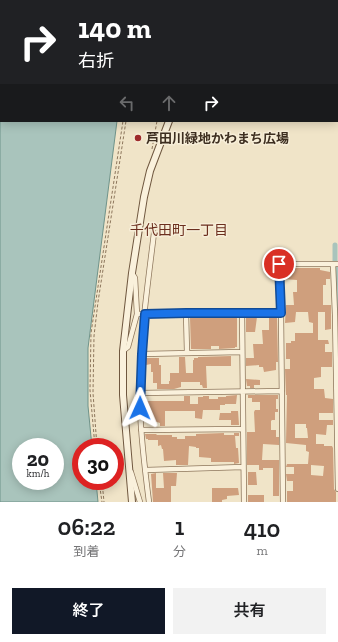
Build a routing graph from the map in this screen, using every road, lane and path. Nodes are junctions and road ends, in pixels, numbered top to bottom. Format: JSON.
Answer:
{"nodes":[{"id":1,"x":123,"y":122,"type":"edge"},
{"id":2,"x":126,"y":122,"type":"edge"},
{"id":3,"x":157,"y":122,"type":"edge"},
{"id":4,"x":169,"y":122,"type":"edge"},
{"id":5,"x":152,"y":154,"type":"dead end"},
{"id":6,"x":154,"y":233,"type":"dead end"},
{"id":7,"x":335,"y":264,"type":"edge"},
{"id":8,"x":132,"y":273,"type":"junction"},
{"id":9,"x":242,"y":312,"type":"junction"},
{"id":10,"x":186,"y":313,"type":"junction"},
{"id":11,"x":281,"y":313,"type":"junction"},
{"id":12,"x":137,"y":314,"type":"junction"},
{"id":13,"x":145,"y":314,"type":"junction"},
{"id":14,"x":123,"y":351,"type":"junction"},
{"id":15,"x":242,"y":352,"type":"junction"},
{"id":16,"x":187,"y":353,"type":"junction"},
{"id":17,"x":142,"y":354,"type":"junction"},
{"id":18,"x":282,"y":391,"type":"junction"},
{"id":19,"x":242,"y":392,"type":"junction"},
{"id":20,"x":140,"y":393,"type":"junction"},
{"id":21,"x":243,"y":428,"type":"junction"},
{"id":22,"x":142,"y":430,"type":"junction"},
{"id":23,"x":94,"y":438,"type":"edge"},
{"id":24,"x":96,"y":438,"type":"edge"},
{"id":25,"x":243,"y":467,"type":"junction"},
{"id":26,"x":128,"y":469,"type":"junction"},
{"id":27,"x":146,"y":470,"type":"junction"},
{"id":28,"x":338,"y":489,"type":"edge"},
{"id":29,"x":100,"y":490,"type":"edge"},
{"id":30,"x":103,"y":490,"type":"edge"},
{"id":31,"x":102,"y":502,"type":"edge"},
{"id":32,"x":104,"y":502,"type":"edge"},
{"id":33,"x":132,"y":502,"type":"edge"},
{"id":34,"x":140,"y":502,"type":"edge"},
{"id":35,"x":149,"y":502,"type":"edge"},
{"id":36,"x":244,"y":502,"type":"edge"},
{"id":37,"x":283,"y":502,"type":"edge"}],
"edges":[{"from":1,"to":23,"type":"path"},
{"from":2,"to":24,"type":"path"},
{"from":3,"to":5,"type":"path"},
{"from":4,"to":8,"type":"street"},
{"from":6,"to":13,"type":"street"},
{"from":7,"to":11,"type":"street"},
{"from":7,"to":28,"type":"street"},
{"from":8,"to":12,"type":"street"},
{"from":8,"to":14,"type":"street"},
{"from":9,"to":10,"type":"street"},
{"from":9,"to":11,"type":"street"},
{"from":9,"to":15,"type":"street"},
{"from":10,"to":13,"type":"street"},
{"from":10,"to":16,"type":"street"},
{"from":11,"to":18,"type":"street"},
{"from":12,"to":13,"type":"street"},
{"from":12,"to":14,"type":"street"},
{"from":13,"to":17,"type":"street"},
{"from":14,"to":26,"type":"street"},
{"from":15,"to":16,"type":"street"},
{"from":15,"to":19,"type":"street"},
{"from":16,"to":17,"type":"street"},
{"from":17,"to":20,"type":"street"},
{"from":18,"to":19,"type":"street"},
{"from":18,"to":37,"type":"street"},
{"from":19,"to":20,"type":"street"},
{"from":19,"to":21,"type":"street"},
{"from":20,"to":22,"type":"street"},
{"from":21,"to":22,"type":"street"},
{"from":21,"to":25,"type":"street"},
{"from":22,"to":27,"type":"street"},
{"from":25,"to":27,"type":"street"},
{"from":25,"to":36,"type":"street"},
{"from":26,"to":33,"type":"street"},
{"from":26,"to":34,"type":"street"},
{"from":27,"to":35,"type":"street"},
{"from":29,"to":31,"type":"path"},
{"from":30,"to":32,"type":"path"}]}
